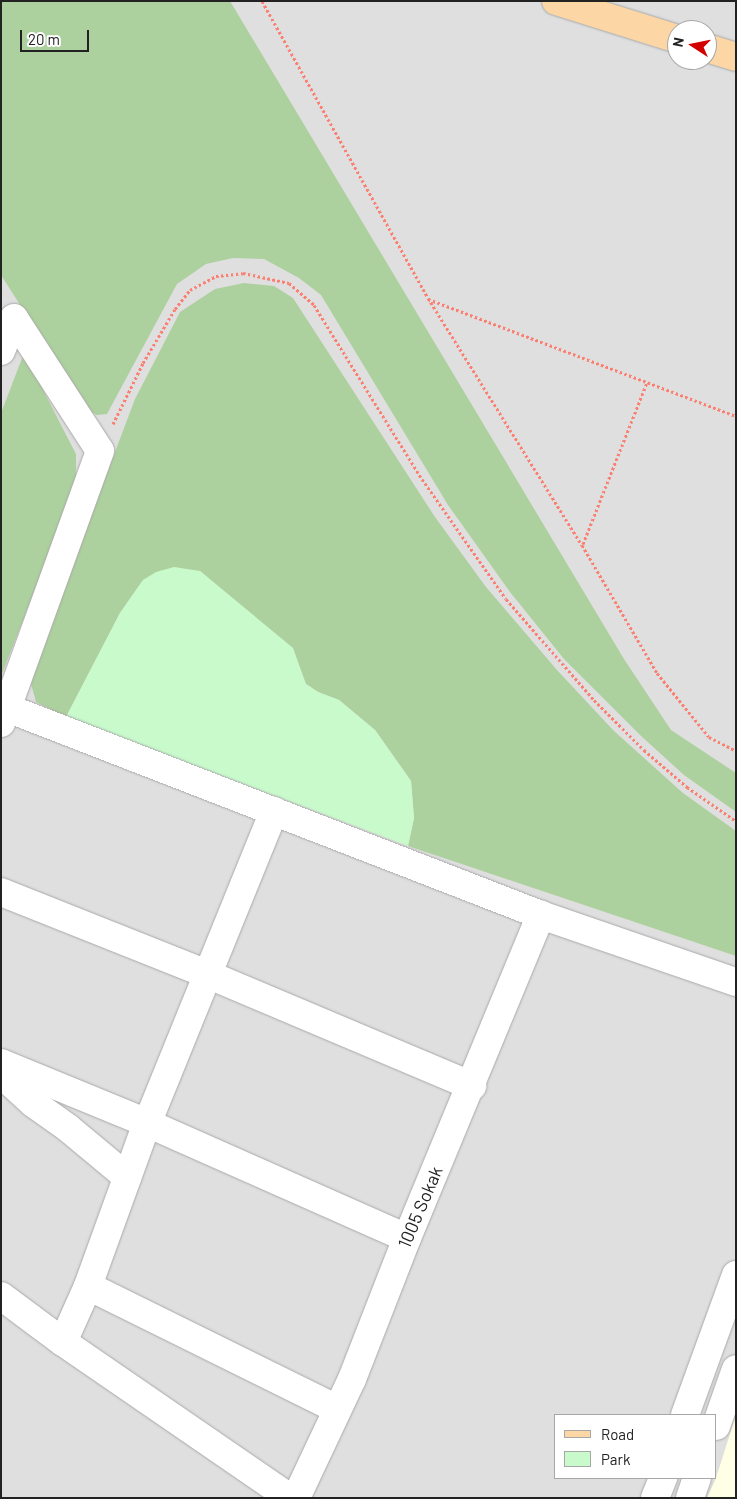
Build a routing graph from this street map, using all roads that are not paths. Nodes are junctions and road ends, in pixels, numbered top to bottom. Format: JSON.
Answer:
{"nodes":[{"id":1,"x":556,"y":1,"type":"edge"},
{"id":2,"x":667,"y":36,"type":"edge"},
{"id":3,"x":717,"y":51,"type":"edge"},
{"id":4,"x":736,"y":57,"type":"edge"},
{"id":5,"x":8,"y":309,"type":"edge"},
{"id":6,"x":1,"y":351,"type":"edge"},
{"id":7,"x":4,"y":716,"type":"edge"},
{"id":8,"x":274,"y":811,"type":"junction"},
{"id":9,"x":1,"y":892,"type":"edge"},
{"id":10,"x":541,"y":915,"type":"junction"},
{"id":11,"x":208,"y":974,"type":"junction"},
{"id":12,"x":736,"y":982,"type":"edge"},
{"id":13,"x":1,"y":1063,"type":"edge"},
{"id":14,"x":1,"y":1074,"type":"edge"},
{"id":15,"x":472,"y":1086,"type":"junction"},
{"id":16,"x":147,"y":1123,"type":"junction"},
{"id":17,"x":127,"y":1177,"type":"junction"},
{"id":18,"x":407,"y":1238,"type":"junction"},
{"id":19,"x":736,"y":1274,"type":"edge"},
{"id":20,"x":88,"y":1286,"type":"junction"},
{"id":21,"x":1,"y":1296,"type":"edge"},
{"id":22,"x":63,"y":1342,"type":"junction"},
{"id":23,"x":736,"y":1369,"type":"edge"},
{"id":24,"x":337,"y":1409,"type":"junction"},
{"id":25,"x":685,"y":1414,"type":"edge"},
{"id":26,"x":717,"y":1423,"type":"edge"},
{"id":27,"x":662,"y":1479,"type":"edge"},
{"id":28,"x":697,"y":1479,"type":"edge"},
{"id":29,"x":290,"y":1498,"type":"edge"},
{"id":30,"x":296,"y":1498,"type":"edge"},
{"id":31,"x":655,"y":1498,"type":"edge"},
{"id":32,"x":690,"y":1498,"type":"edge"}],
"edges":[{"from":1,"to":2,"type":"main road"},
{"from":3,"to":4,"type":"main road"},
{"from":5,"to":6,"type":"street"},
{"from":5,"to":7,"type":"street"},
{"from":7,"to":8,"type":"street"},
{"from":8,"to":10,"type":"street"},
{"from":8,"to":11,"type":"street"},
{"from":9,"to":11,"type":"street"},
{"from":10,"to":12,"type":"street"},
{"from":10,"to":15,"type":"street","name":"1005 Sokak"},
{"from":11,"to":15,"type":"street"},
{"from":11,"to":16,"type":"street"},
{"from":13,"to":16,"type":"street"},
{"from":14,"to":17,"type":"street"},
{"from":15,"to":18,"type":"street","name":"1005 Sokak"},
{"from":16,"to":17,"type":"street"},
{"from":16,"to":18,"type":"street"},
{"from":17,"to":20,"type":"street"},
{"from":18,"to":24,"type":"street","name":"1005 Sokak"},
{"from":19,"to":25,"type":"street"},
{"from":20,"to":22,"type":"street"},
{"from":20,"to":24,"type":"street"},
{"from":21,"to":22,"type":"street"},
{"from":22,"to":29,"type":"street"},
{"from":23,"to":26,"type":"street"},
{"from":24,"to":30,"type":"street","name":"1005 Sokak"},
{"from":27,"to":31,"type":"street"},
{"from":28,"to":32,"type":"street"}]}
